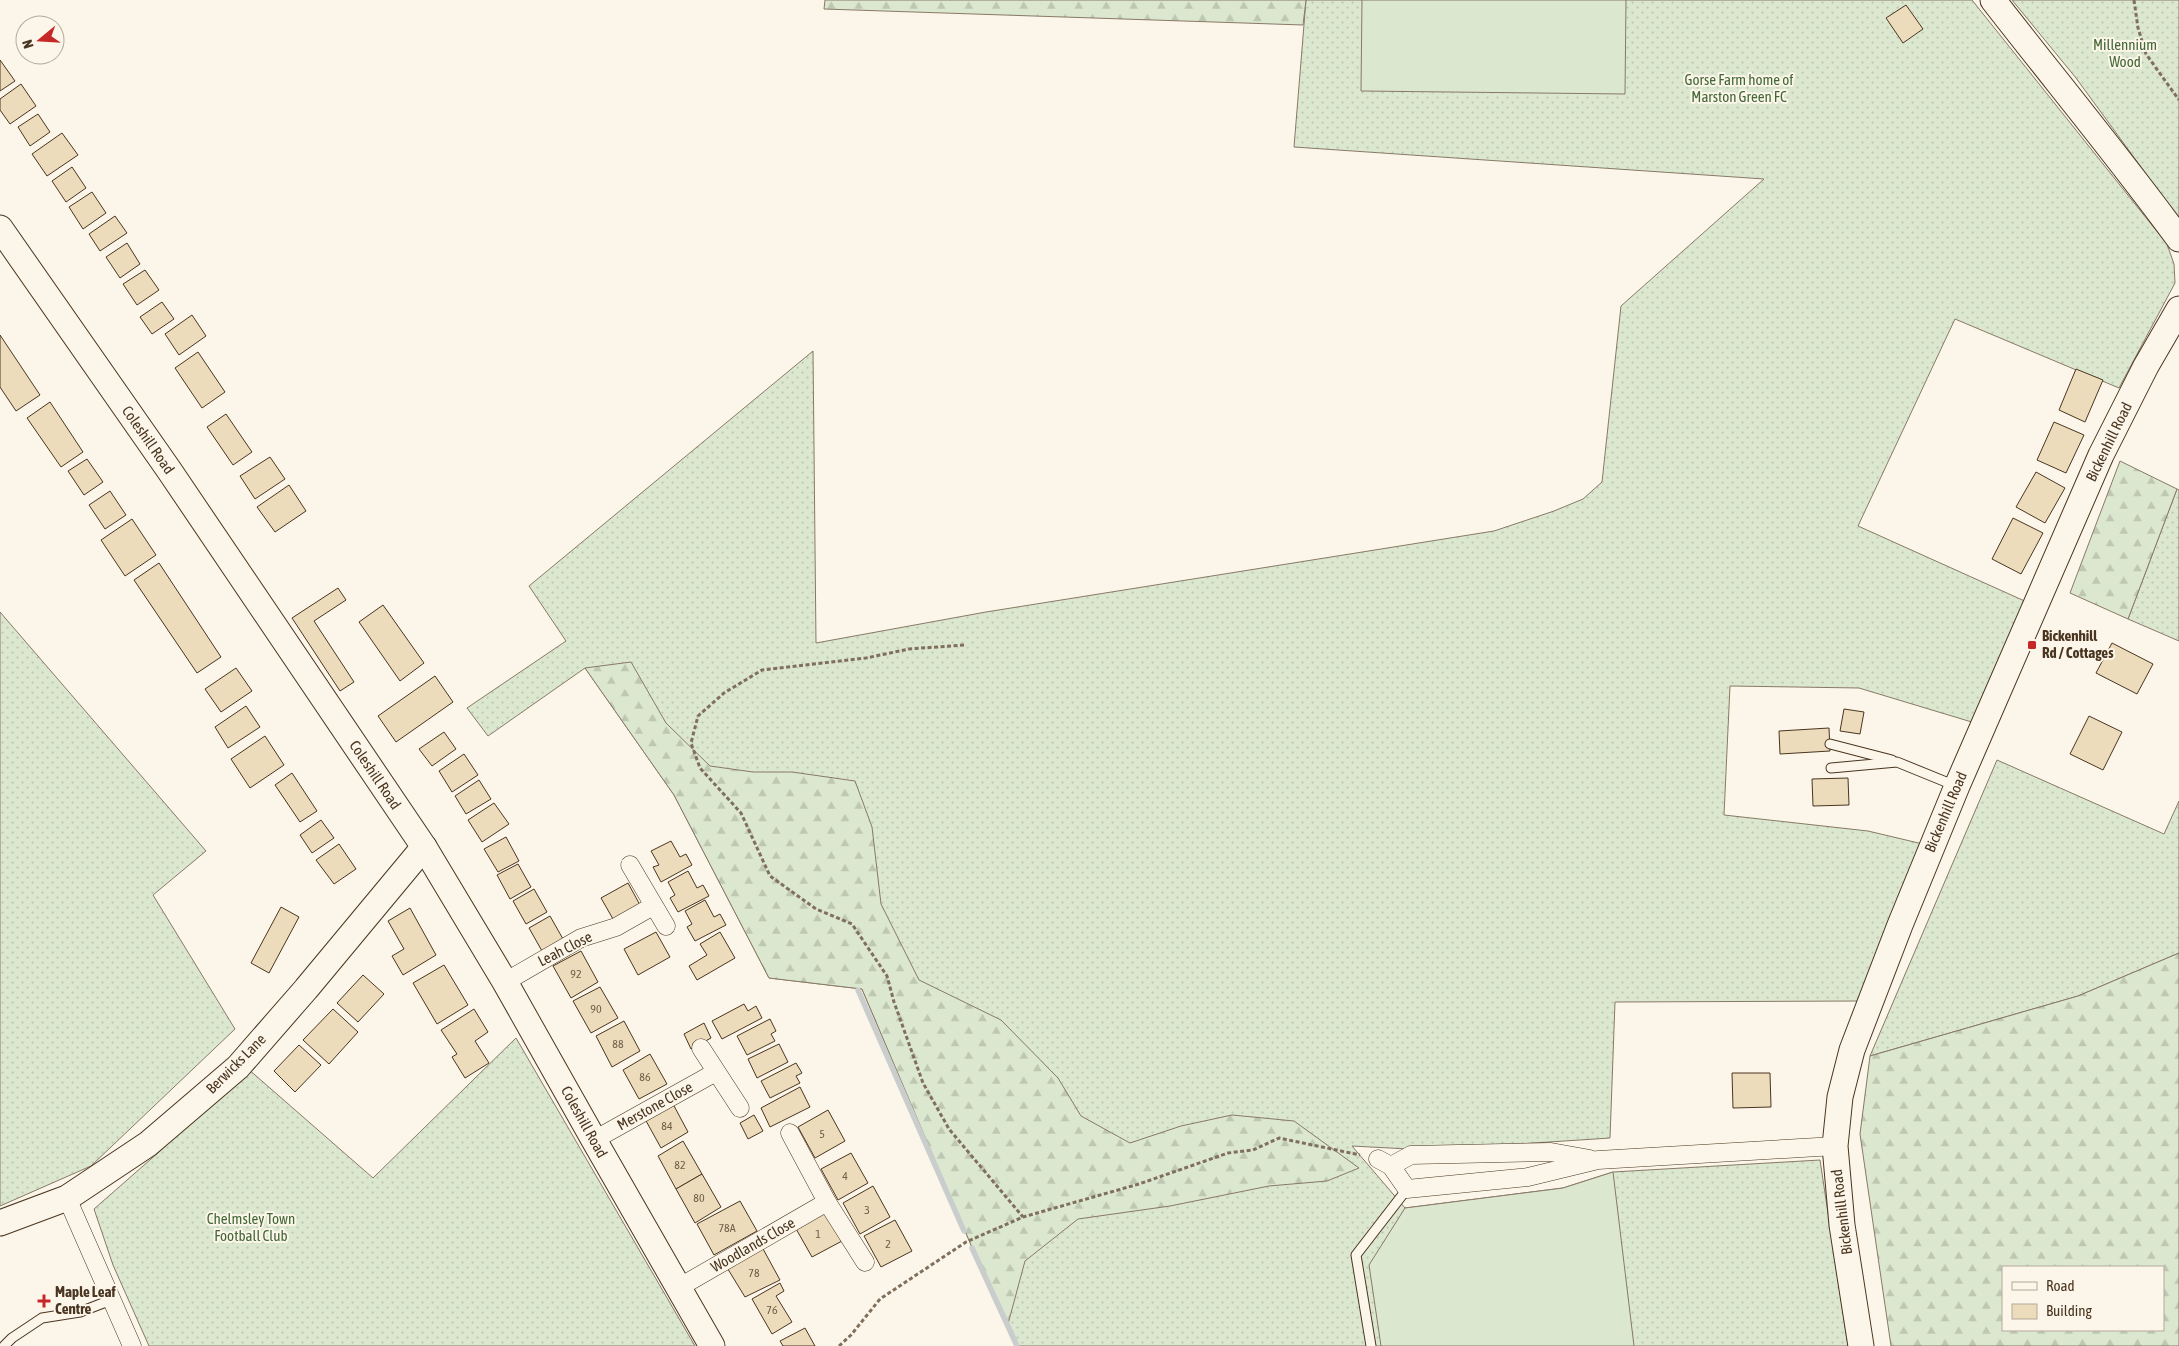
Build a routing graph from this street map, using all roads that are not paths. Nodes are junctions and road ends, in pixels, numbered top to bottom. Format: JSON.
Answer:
{"nodes":[{"id":1,"x":1994,"y":0,"type":"edge"},
{"id":2,"x":0,"y":228,"type":"edge"},
{"id":3,"x":2179,"y":239,"type":"edge"},
{"id":4,"x":2179,"y":309,"type":"edge"},
{"id":5,"x":1830,"y":744,"type":"dead end"},
{"id":6,"x":1897,"y":762,"type":"junction"},
{"id":7,"x":1831,"y":768,"type":"dead end"},
{"id":8,"x":1957,"y":786,"type":"junction"},
{"id":9,"x":424,"y":847,"type":"junction"},
{"id":10,"x":630,"y":865,"type":"dead end"},
{"id":11,"x":653,"y":906,"type":"junction"},
{"id":12,"x":666,"y":926,"type":"dead end"},
{"id":13,"x":505,"y":982,"type":"junction"},
{"id":14,"x":701,"y":1048,"type":"dead end"},
{"id":15,"x":716,"y":1072,"type":"junction"},
{"id":16,"x":740,"y":1108,"type":"dead end"},
{"id":17,"x":790,"y":1133,"type":"dead end"},
{"id":18,"x":594,"y":1140,"type":"junction"},
{"id":19,"x":1835,"y":1146,"type":"junction"},
{"id":20,"x":1598,"y":1160,"type":"junction"},
{"id":21,"x":1407,"y":1189,"type":"junction"},
{"id":22,"x":67,"y":1198,"type":"junction"},
{"id":23,"x":827,"y":1202,"type":"junction"},
{"id":24,"x":0,"y":1223,"type":"edge"},
{"id":25,"x":865,"y":1262,"type":"dead end"},
{"id":26,"x":678,"y":1288,"type":"junction"},
{"id":27,"x":112,"y":1300,"type":"junction"},
{"id":28,"x":4,"y":1346,"type":"edge"},
{"id":29,"x":132,"y":1346,"type":"edge"},
{"id":30,"x":712,"y":1346,"type":"edge"},
{"id":31,"x":1370,"y":1346,"type":"edge"},
{"id":32,"x":1861,"y":1346,"type":"edge"}],
"edges":[{"from":1,"to":3,"type":"street"},
{"from":2,"to":9,"type":"street","name":"Coleshill Road"},
{"from":4,"to":8,"type":"street","name":"Bickenhill Road"},
{"from":5,"to":6,"type":"lane"},
{"from":6,"to":7,"type":"lane"},
{"from":6,"to":8,"type":"lane"},
{"from":8,"to":19,"type":"street","name":"Bickenhill Road"},
{"from":9,"to":13,"type":"street","name":"Coleshill Road"},
{"from":9,"to":22,"type":"street","name":"Berwicks Lane"},
{"from":10,"to":11,"type":"street"},
{"from":11,"to":12,"type":"street"},
{"from":11,"to":13,"type":"street","name":"Leah Close"},
{"from":13,"to":18,"type":"street","name":"Coleshill Road"},
{"from":14,"to":15,"type":"street"},
{"from":15,"to":16,"type":"street"},
{"from":15,"to":18,"type":"street","name":"Merstone Close"},
{"from":17,"to":23,"type":"street"},
{"from":18,"to":26,"type":"street","name":"Coleshill Road"},
{"from":19,"to":20,"type":"street"},
{"from":19,"to":32,"type":"street","name":"Bickenhill Road"},
{"from":20,"to":21,"type":"street"},
{"from":20,"to":21,"type":"street"},
{"from":21,"to":31,"type":"lane"},
{"from":22,"to":24,"type":"street","name":"Berwicks Lane"},
{"from":22,"to":27,"type":"street"},
{"from":23,"to":25,"type":"street"},
{"from":23,"to":26,"type":"street","name":"Woodlands Close"},
{"from":26,"to":30,"type":"street","name":"Coleshill Road"},
{"from":27,"to":28,"type":"lane"},
{"from":27,"to":29,"type":"street"}]}
